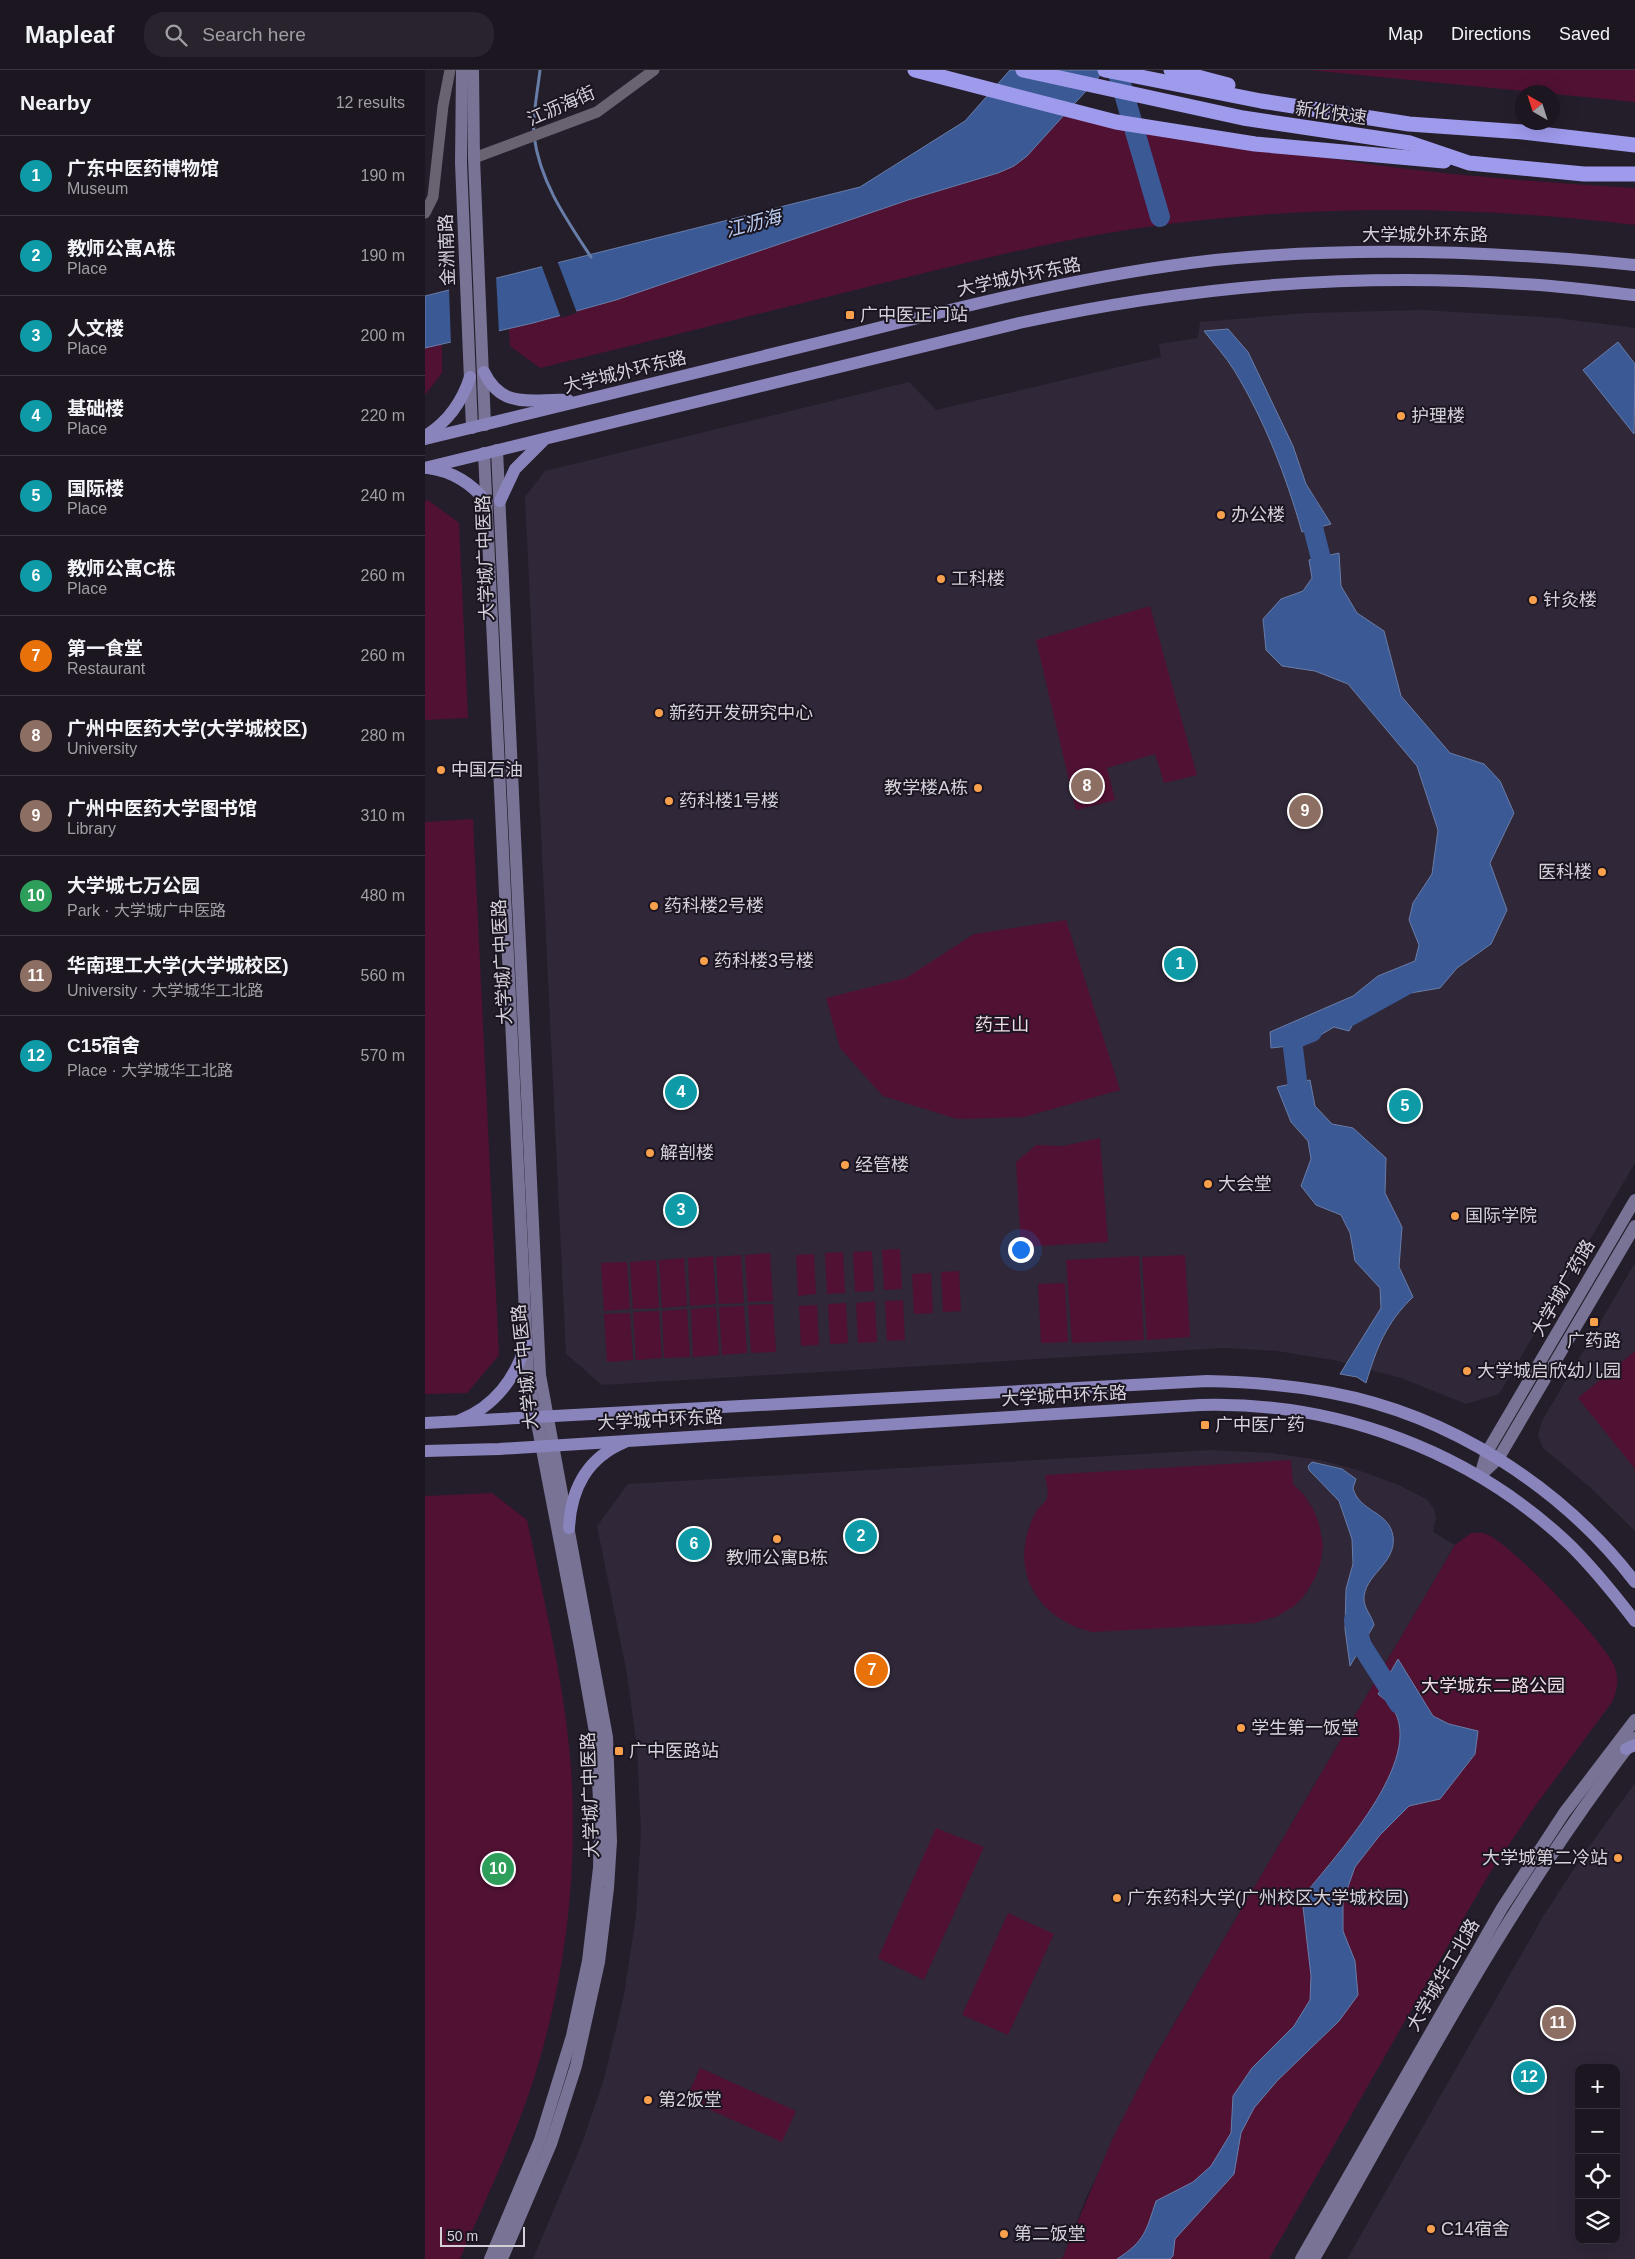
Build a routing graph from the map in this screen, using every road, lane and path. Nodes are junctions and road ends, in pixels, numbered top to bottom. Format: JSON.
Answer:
{"nodes":[{"id":1,"x":450,"y":70,"type":"edge"},
{"id":2,"x":462,"y":70,"type":"edge"},
{"id":3,"x":473,"y":70,"type":"edge"},
{"id":4,"x":654,"y":70,"type":"edge"},
{"id":5,"x":915,"y":70,"type":"edge"},
{"id":6,"x":1023,"y":70,"type":"edge"},
{"id":7,"x":1105,"y":70,"type":"edge"},
{"id":8,"x":1171,"y":70,"type":"edge"},
{"id":9,"x":1479,"y":129,"type":"junction"},
{"id":10,"x":1635,"y":144,"type":"edge"},
{"id":11,"x":474,"y":158,"type":"junction"},
{"id":12,"x":1469,"y":163,"type":"junction"},
{"id":13,"x":1635,"y":174,"type":"edge"},
{"id":14,"x":425,"y":213,"type":"edge"},
{"id":15,"x":1635,"y":265,"type":"edge"},
{"id":16,"x":1635,"y":295,"type":"edge"},
{"id":17,"x":484,"y":372,"type":"junction"},
{"id":18,"x":470,"y":377,"type":"junction"},
{"id":19,"x":581,"y":401,"type":"junction"},
{"id":20,"x":485,"y":425,"type":"junction"},
{"id":21,"x":472,"y":428,"type":"junction"},
{"id":22,"x":425,"y":438,"type":"edge"},
{"id":23,"x":549,"y":438,"type":"junction"},
{"id":24,"x":497,"y":450,"type":"junction"},
{"id":25,"x":484,"y":453,"type":"junction"},
{"id":26,"x":425,"y":467,"type":"edge"},
{"id":27,"x":500,"y":501,"type":"junction"},
{"id":28,"x":487,"y":503,"type":"junction"},
{"id":29,"x":1635,"y":1200,"type":"edge"},
{"id":30,"x":1635,"y":1226,"type":"edge"},
{"id":31,"x":526,"y":1344,"type":"junction"},
{"id":32,"x":541,"y":1418,"type":"junction"},
{"id":33,"x":452,"y":1422,"type":"junction"},
{"id":34,"x":425,"y":1424,"type":"edge"},
{"id":35,"x":635,"y":1439,"type":"junction"},
{"id":36,"x":546,"y":1445,"type":"junction"},
{"id":37,"x":425,"y":1451,"type":"edge"},
{"id":38,"x":1492,"y":1456,"type":"junction"},
{"id":39,"x":1480,"y":1476,"type":"junction"},
{"id":40,"x":569,"y":1528,"type":"junction"},
{"id":41,"x":1635,"y":1582,"type":"edge"},
{"id":42,"x":1635,"y":1621,"type":"edge"},
{"id":43,"x":1635,"y":1720,"type":"edge"},
{"id":44,"x":1635,"y":1738,"type":"edge"},
{"id":45,"x":1631,"y":1747,"type":"edge"},
{"id":46,"x":490,"y":2259,"type":"edge"},
{"id":47,"x":502,"y":2259,"type":"edge"},
{"id":48,"x":1301,"y":2259,"type":"edge"},
{"id":49,"x":1314,"y":2259,"type":"edge"}],
"edges":[{"from":1,"to":14,"type":"street"},
{"from":2,"to":18,"type":"main road","name":"金洲南路"},
{"from":3,"to":11,"type":"main road","name":"金洲南路"},
{"from":4,"to":11,"type":"street","name":"江沥海街"},
{"from":5,"to":12,"type":"highway"},
{"from":6,"to":12,"type":"highway","name":"新化快速"},
{"from":7,"to":9,"type":"highway","name":"新化快速"},
{"from":8,"to":9,"type":"highway"},
{"from":9,"to":10,"type":"highway","name":"新化快速"},
{"from":11,"to":17,"type":"main road","name":"金洲南路"},
{"from":12,"to":13,"type":"highway","name":"新化快速"},
{"from":15,"to":19,"type":"main road","name":"大学城外环东路"},
{"from":16,"to":23,"type":"main road"},
{"from":17,"to":19,"type":"main road"},
{"from":17,"to":20,"type":"main road","name":"金洲南路"},
{"from":18,"to":21,"type":"main road","name":"金洲南路"},
{"from":18,"to":22,"type":"main road"},
{"from":19,"to":20,"type":"main road","name":"大学城外环东路"},
{"from":20,"to":21,"type":"main road","name":"大学城外环东路"},
{"from":21,"to":22,"type":"main road","name":"大学城外环东路"},
{"from":23,"to":24,"type":"main road"},
{"from":23,"to":27,"type":"main road"},
{"from":24,"to":25,"type":"main road"},
{"from":24,"to":27,"type":"main road","name":"大学城广中医路"},
{"from":25,"to":26,"type":"main road"},
{"from":25,"to":28,"type":"main road","name":"大学城广中医路"},
{"from":26,"to":28,"type":"main road"},
{"from":27,"to":32,"type":"main road","name":"大学城广中医路"},
{"from":28,"to":31,"type":"main road","name":"大学城广中医路"},
{"from":29,"to":38,"type":"main road","name":"大学城广药路"},
{"from":30,"to":38,"type":"main road","name":"大学城广药路"},
{"from":31,"to":32,"type":"main road","name":"大学城广中医路"},
{"from":31,"to":33,"type":"main road"},
{"from":32,"to":33,"type":"main road","name":"大学城中环东路"},
{"from":32,"to":36,"type":"main road","name":"大学城广中医路"},
{"from":32,"to":38,"type":"main road","name":"大学城中环东路"},
{"from":33,"to":34,"type":"main road","name":"大学城中环东路"},
{"from":35,"to":36,"type":"main road","name":"大学城中环东路"},
{"from":35,"to":39,"type":"main road","name":"大学城中环东路"},
{"from":35,"to":40,"type":"main road"},
{"from":36,"to":37,"type":"main road","name":"大学城中环东路"},
{"from":36,"to":40,"type":"main road","name":"大学城广中医路"},
{"from":36,"to":46,"type":"main road","name":"大学城广中医路"},
{"from":38,"to":39,"type":"main road","name":"大学城广药路"},
{"from":38,"to":41,"type":"main road","name":"大学城中环东路"},
{"from":39,"to":42,"type":"main road","name":"大学城中环东路"},
{"from":40,"to":47,"type":"main road","name":"大学城广中医路"},
{"from":43,"to":48,"type":"main road","name":"大学城华工北路"},
{"from":44,"to":45,"type":"main road","name":"大学城华工北路"},
{"from":45,"to":49,"type":"main road","name":"大学城华工北路"}]}
